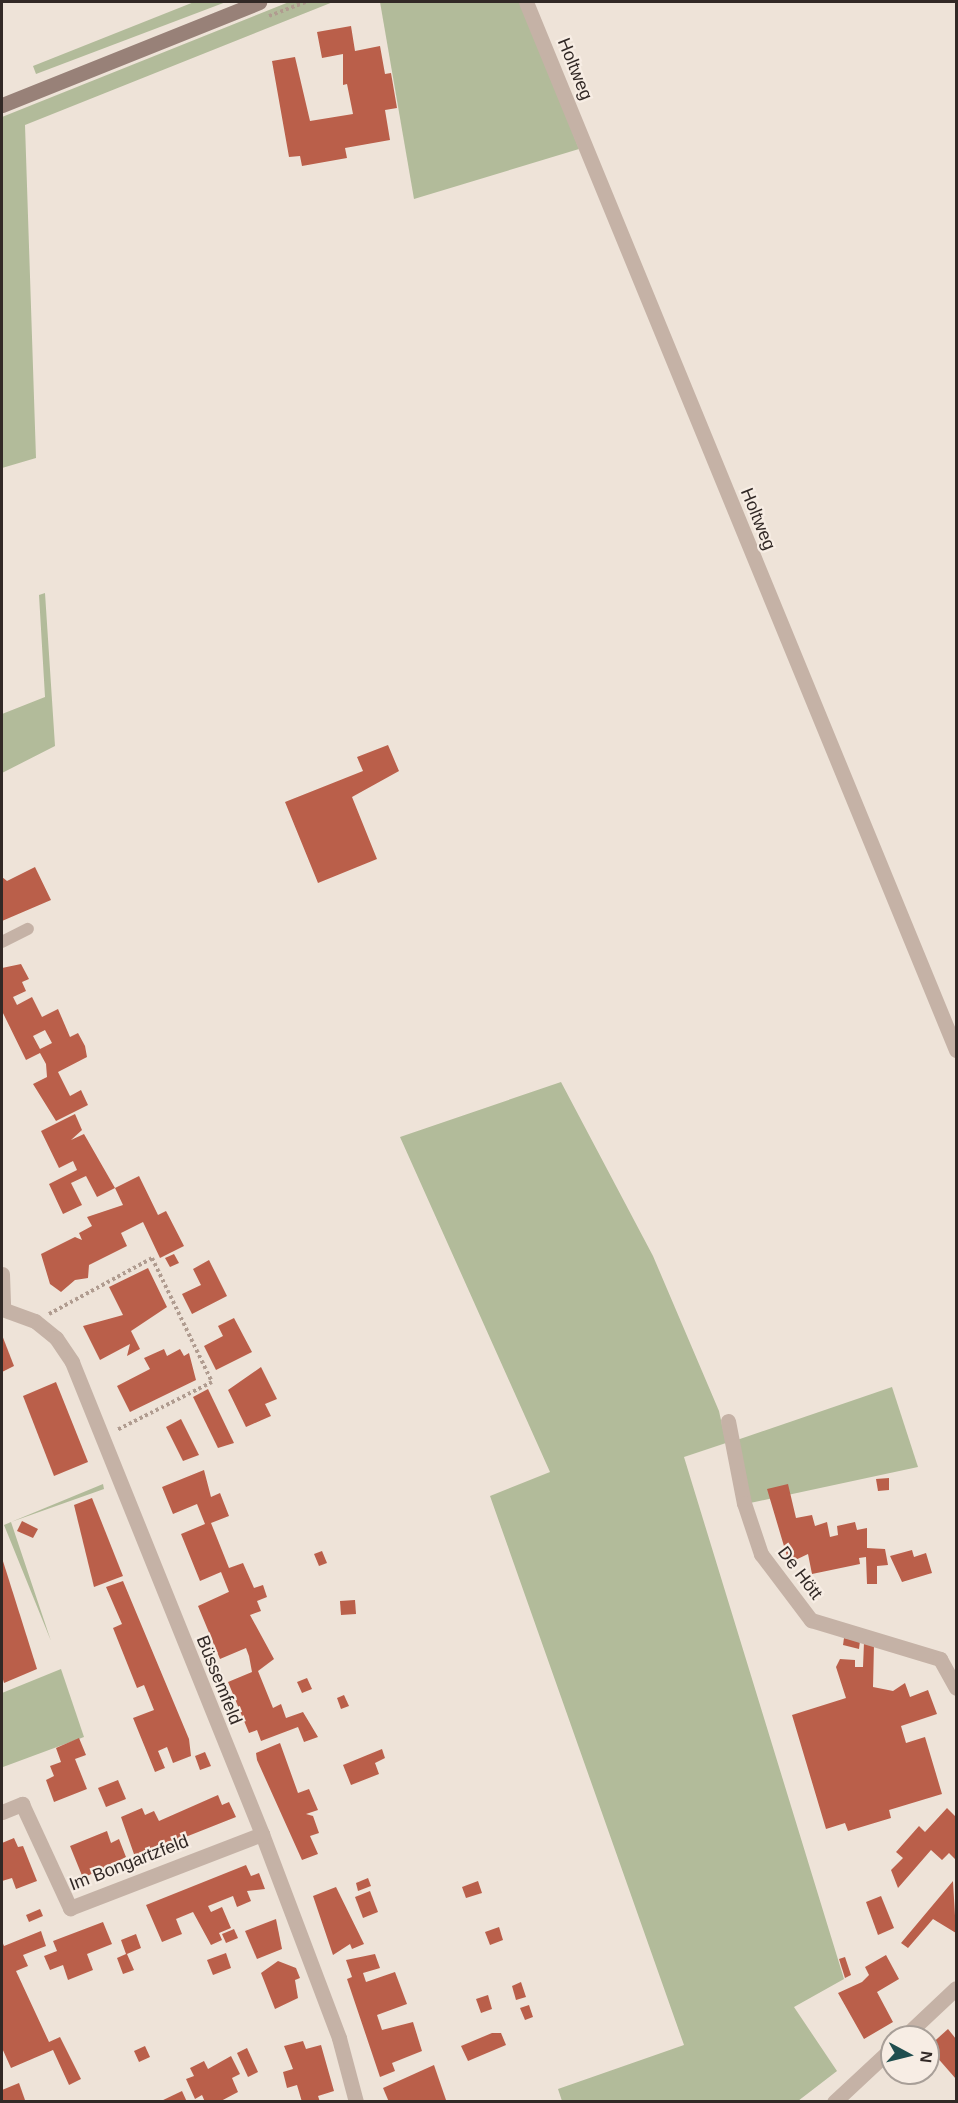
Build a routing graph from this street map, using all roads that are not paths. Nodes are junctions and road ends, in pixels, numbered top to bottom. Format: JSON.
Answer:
{"nodes":[{"id":1,"x":259,"y":2,"type":"edge"},
{"id":2,"x":526,"y":2,"type":"edge"},
{"id":3,"x":2,"y":105,"type":"edge"},
{"id":4,"x":28,"y":928,"type":"dead end"},
{"id":5,"x":2,"y":942,"type":"edge"},
{"id":6,"x":957,"y":1050,"type":"edge"},
{"id":7,"x":2,"y":1274,"type":"edge"},
{"id":8,"x":2,"y":1309,"type":"edge"},
{"id":9,"x":728,"y":1421,"type":"dead end"},
{"id":10,"x":957,"y":1688,"type":"edge"},
{"id":11,"x":2,"y":1812,"type":"edge"},
{"id":12,"x":262,"y":1834,"type":"junction"},
{"id":13,"x":957,"y":1988,"type":"edge"},
{"id":14,"x":917,"y":2025,"type":"edge"},
{"id":15,"x":880,"y":2059,"type":"edge"},
{"id":16,"x":356,"y":2102,"type":"edge"},
{"id":17,"x":834,"y":2102,"type":"edge"}],
"edges":[{"from":1,"to":3,"type":"main road"},
{"from":2,"to":6,"type":"street","name":"Holtweg"},
{"from":4,"to":5,"type":"lane"},
{"from":7,"to":8,"type":"street"},
{"from":8,"to":12,"type":"street","name":"Büssemfeld"},
{"from":9,"to":10,"type":"street","name":"De Hött"},
{"from":11,"to":12,"type":"street","name":"Im Bongartzfeld"},
{"from":12,"to":16,"type":"street","name":"Büssemfeld"},
{"from":13,"to":14,"type":"street"},
{"from":15,"to":17,"type":"street"}]}
